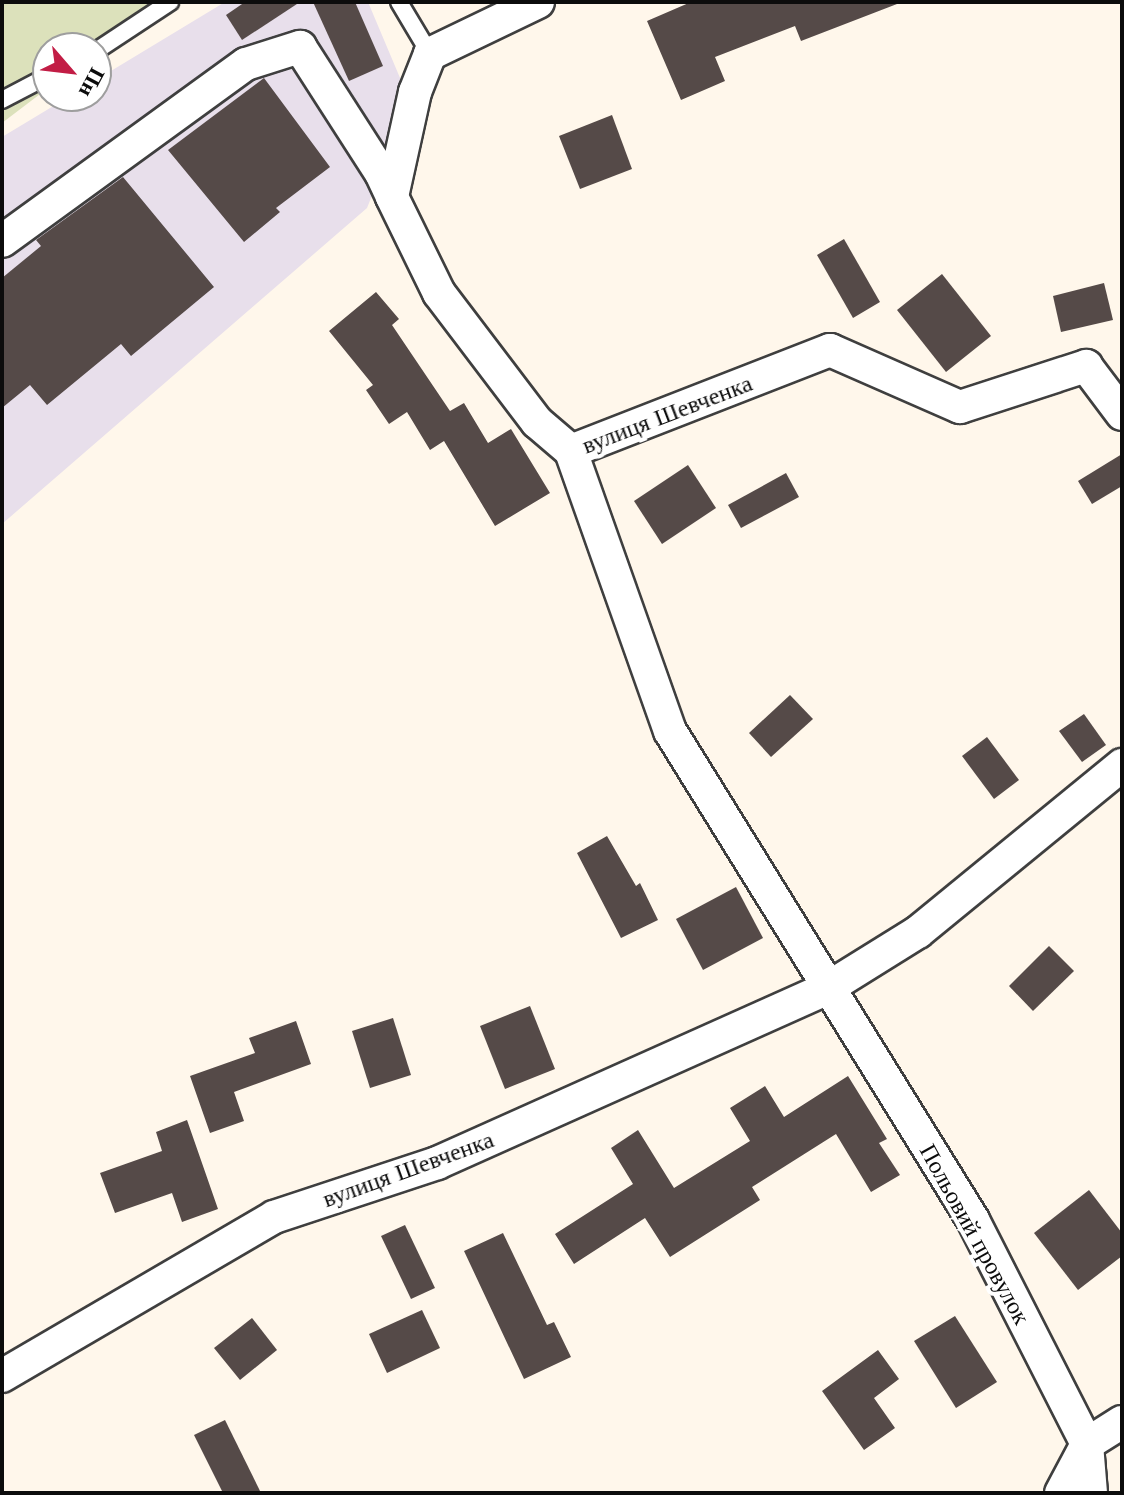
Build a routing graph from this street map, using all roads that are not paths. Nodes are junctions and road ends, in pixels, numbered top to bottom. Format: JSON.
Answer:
{"nodes":[{"id":1,"x":170,"y":2,"type":"edge"},
{"id":2,"x":399,"y":2,"type":"edge"},
{"id":3,"x":538,"y":2,"type":"edge"},
{"id":4,"x":112,"y":40,"type":"edge"},
{"id":5,"x":430,"y":54,"type":"junction"},
{"id":6,"x":32,"y":84,"type":"edge"},
{"id":7,"x":2,"y":100,"type":"edge"},
{"id":8,"x":392,"y":197,"type":"junction"},
{"id":9,"x":2,"y":241,"type":"edge"},
{"id":10,"x":1122,"y":414,"type":"edge"},
{"id":11,"x":571,"y":451,"type":"junction"},
{"id":12,"x":1122,"y":765,"type":"edge"},
{"id":13,"x":828,"y":988,"type":"junction"},
{"id":14,"x":2,"y":1376,"type":"edge"},
{"id":15,"x":1122,"y":1422,"type":"edge"},
{"id":16,"x":1087,"y":1444,"type":"junction"},
{"id":17,"x":1061,"y":1493,"type":"edge"},
{"id":18,"x":1091,"y":1493,"type":"edge"}],
"edges":[{"from":1,"to":4,"type":"lane"},
{"from":2,"to":5,"type":"lane"},
{"from":3,"to":5,"type":"street"},
{"from":5,"to":8,"type":"street"},
{"from":6,"to":7,"type":"lane"},
{"from":8,"to":9,"type":"street"},
{"from":8,"to":11,"type":"street"},
{"from":10,"to":11,"type":"street","name":"вулиця Шевченка"},
{"from":11,"to":13,"type":"street","name":"вулиця Шевченка"},
{"from":12,"to":13,"type":"street","name":"вулиця Шевченка"},
{"from":13,"to":14,"type":"street","name":"вулиця Шевченка"},
{"from":13,"to":16,"type":"street","name":"Польовий провулок"},
{"from":15,"to":16,"type":"street"},
{"from":16,"to":17,"type":"street"},
{"from":16,"to":18,"type":"street","name":"Польовий провулок"}]}
